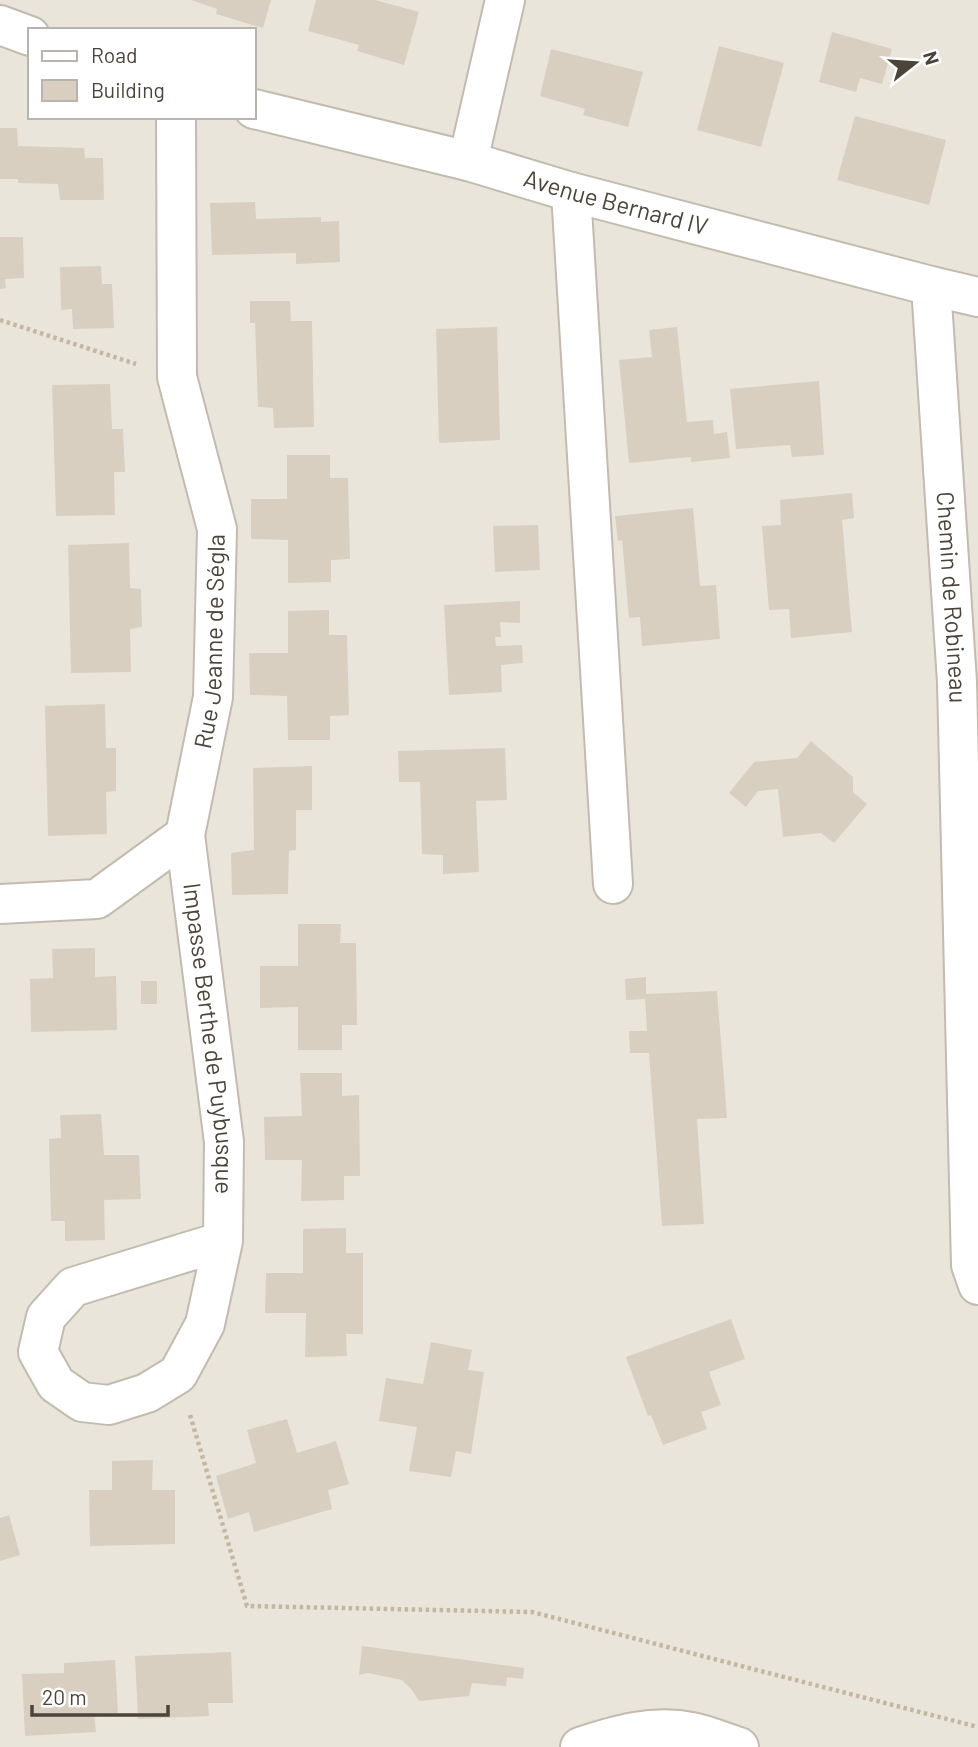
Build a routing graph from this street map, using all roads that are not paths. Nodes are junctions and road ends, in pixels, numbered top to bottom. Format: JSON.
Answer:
{"nodes":[{"id":1,"x":505,"y":0,"type":"edge"},
{"id":2,"x":0,"y":25,"type":"edge"},
{"id":3,"x":28,"y":35,"type":"edge"},
{"id":4,"x":256,"y":109,"type":"edge"},
{"id":5,"x":176,"y":119,"type":"edge"},
{"id":6,"x":468,"y":161,"type":"junction"},
{"id":7,"x":571,"y":192,"type":"junction"},
{"id":8,"x":931,"y":286,"type":"junction"},
{"id":9,"x":978,"y":297,"type":"edge"},
{"id":10,"x":967,"y":682,"type":"edge"},
{"id":11,"x":185,"y":835,"type":"junction"},
{"id":12,"x":613,"y":884,"type":"dead end"},
{"id":13,"x":0,"y":904,"type":"edge"},
{"id":14,"x":223,"y":1241,"type":"junction"},
{"id":15,"x":978,"y":1285,"type":"edge"},
{"id":16,"x":580,"y":1747,"type":"edge"},
{"id":17,"x":738,"y":1747,"type":"edge"}],
"edges":[{"from":1,"to":6,"type":"street"},
{"from":2,"to":3,"type":"street"},
{"from":4,"to":6,"type":"street","name":"Avenue Bernard IV"},
{"from":5,"to":11,"type":"street","name":"Rue Jeanne de Ségla"},
{"from":6,"to":7,"type":"street","name":"Avenue Bernard IV"},
{"from":7,"to":8,"type":"street","name":"Avenue Bernard IV"},
{"from":7,"to":12,"type":"street"},
{"from":8,"to":9,"type":"street","name":"Avenue Bernard IV"},
{"from":8,"to":10,"type":"street","name":"Chemin de Robineau"},
{"from":10,"to":15,"type":"street","name":"Chemin de Robineau"},
{"from":11,"to":13,"type":"street"},
{"from":11,"to":14,"type":"street","name":"Impasse Berthe de Puybusque"},
{"from":14,"to":14,"type":"street","name":"Impasse Berthe de Puybusque"},
{"from":16,"to":17,"type":"street"}]}
